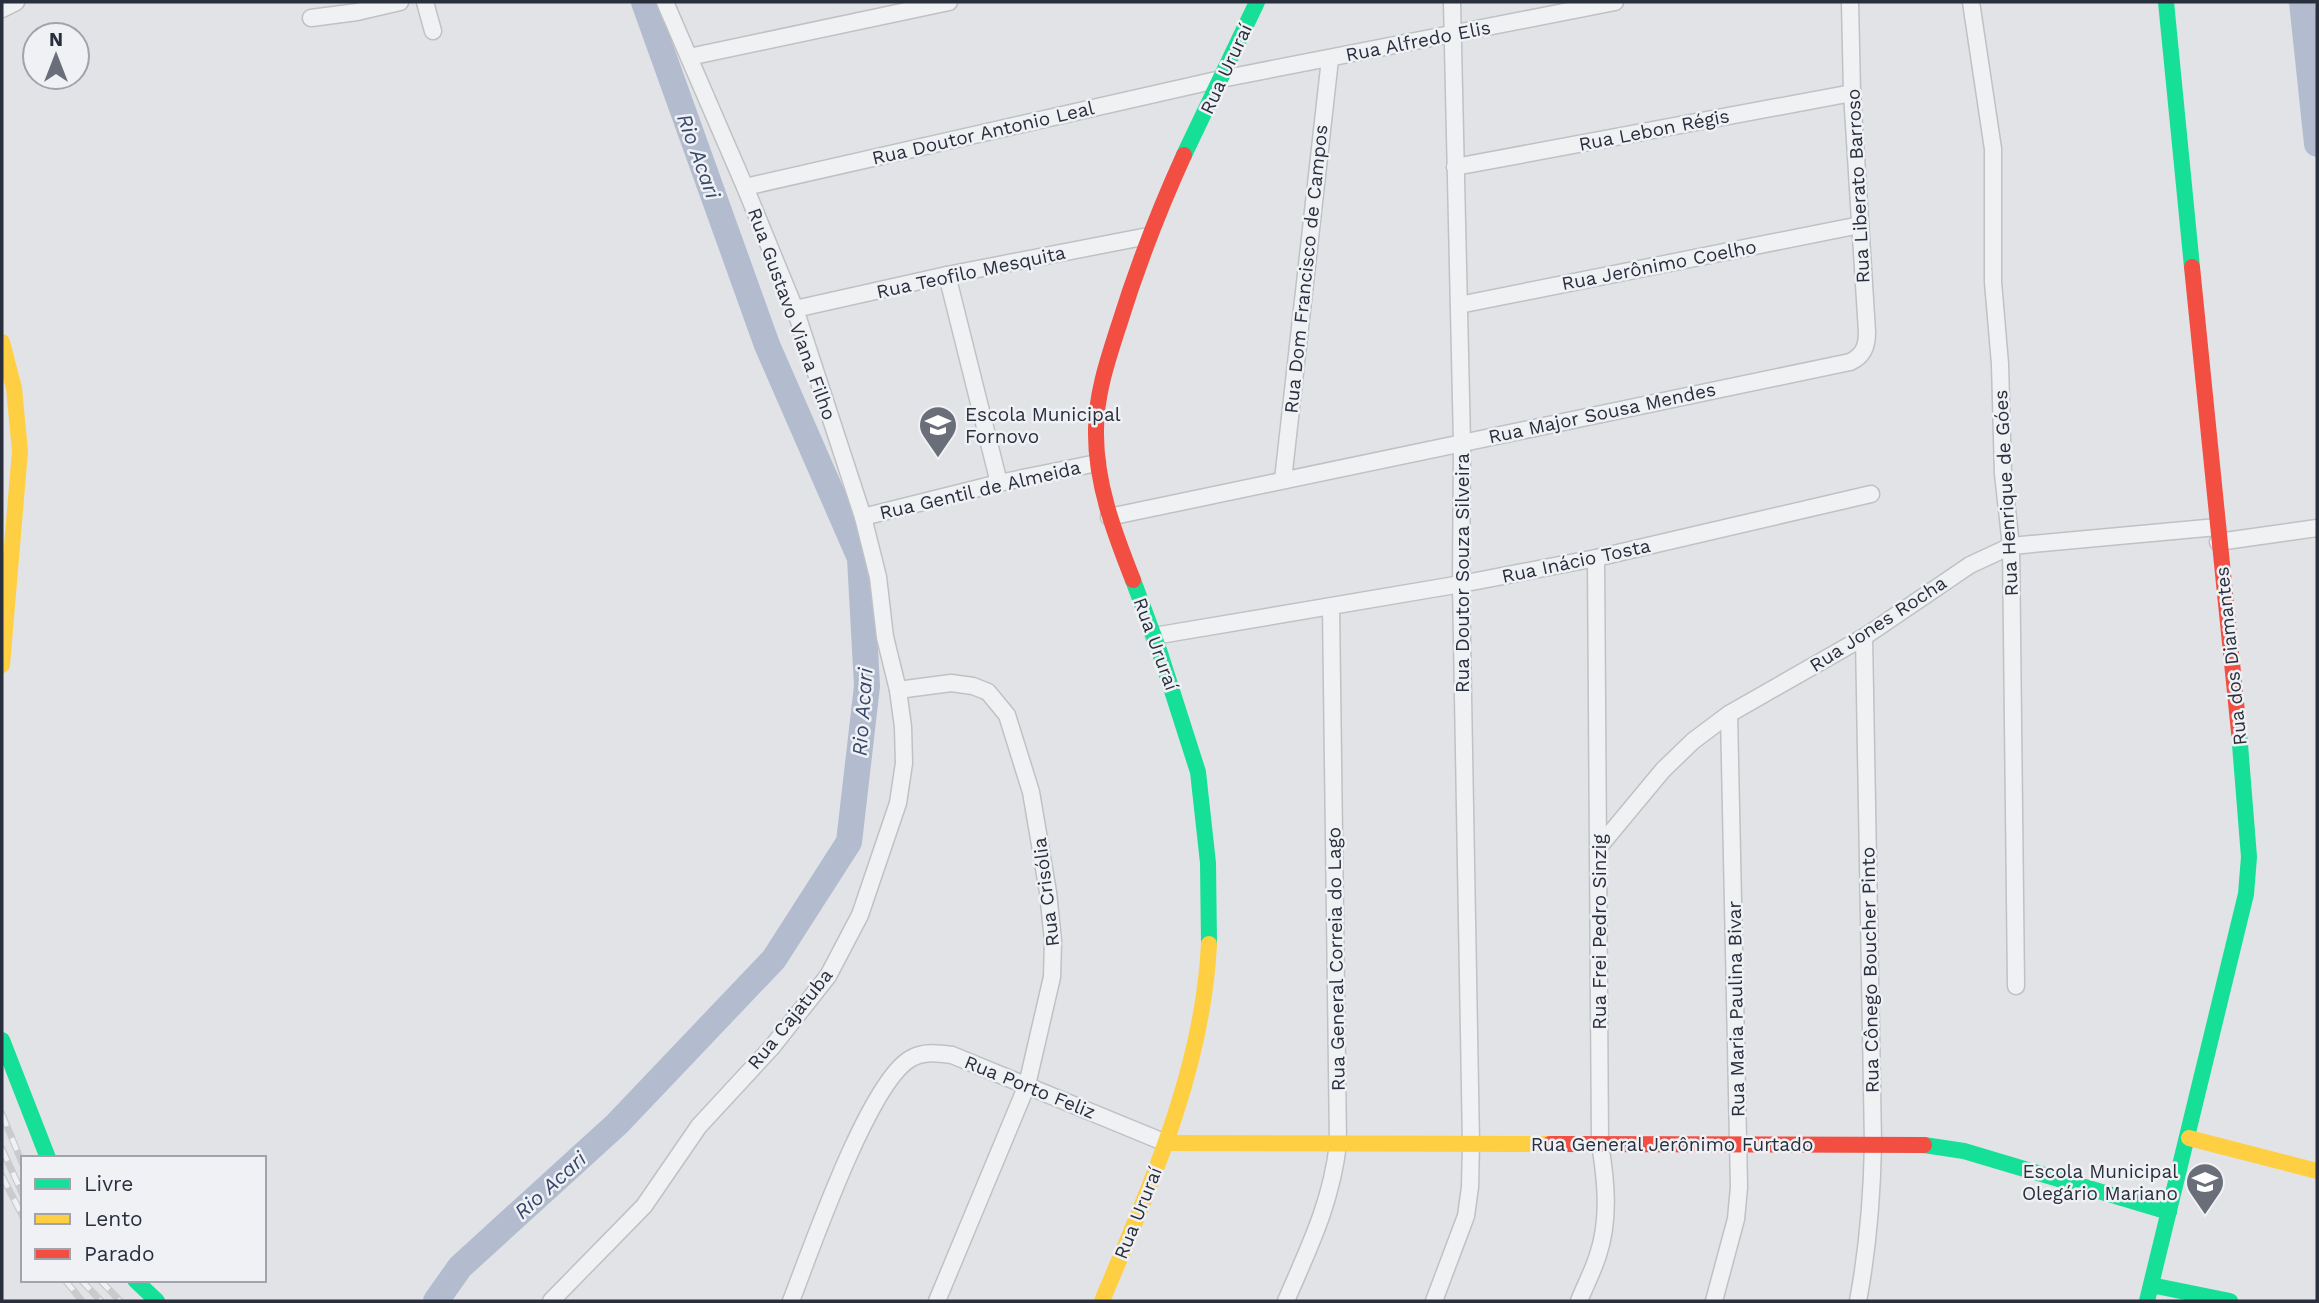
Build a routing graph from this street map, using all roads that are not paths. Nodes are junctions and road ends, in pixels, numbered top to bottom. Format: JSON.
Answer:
{"nodes":[{"id":1,"x":16,"y":2,"type":"edge"},
{"id":2,"x":400,"y":2,"type":"edge"},
{"id":3,"x":425,"y":2,"type":"edge"},
{"id":4,"x":665,"y":2,"type":"edge"},
{"id":5,"x":949,"y":2,"type":"edge"},
{"id":6,"x":1257,"y":2,"type":"edge"},
{"id":7,"x":1452,"y":2,"type":"edge"},
{"id":8,"x":1615,"y":2,"type":"edge"},
{"id":9,"x":1850,"y":2,"type":"edge"},
{"id":10,"x":1971,"y":2,"type":"edge"},
{"id":11,"x":2166,"y":2,"type":"edge"},
{"id":12,"x":2,"y":9,"type":"edge"},
{"id":13,"x":311,"y":18,"type":"dead end"},
{"id":14,"x":433,"y":31,"type":"dead end"},
{"id":15,"x":1452,"y":35,"type":"junction"},
{"id":16,"x":689,"y":57,"type":"junction"},
{"id":17,"x":1330,"y":59,"type":"junction"},
{"id":18,"x":1221,"y":79,"type":"junction"},
{"id":19,"x":1852,"y":93,"type":"junction"},
{"id":20,"x":1455,"y":167,"type":"junction"},
{"id":21,"x":745,"y":187,"type":"junction"},
{"id":22,"x":1860,"y":225,"type":"junction"},
{"id":23,"x":1149,"y":236,"type":"junction"},
{"id":24,"x":947,"y":275,"type":"junction"},
{"id":25,"x":1458,"y":305,"type":"junction"},
{"id":26,"x":795,"y":309,"type":"junction"},
{"id":27,"x":2,"y":342,"type":"edge"},
{"id":28,"x":1850,"y":362,"type":"joint"},
{"id":29,"x":1462,"y":443,"type":"junction"},
{"id":30,"x":1097,"y":463,"type":"junction"},
{"id":31,"x":1283,"y":480,"type":"junction"},
{"id":32,"x":999,"y":483,"type":"junction"},
{"id":33,"x":1871,"y":494,"type":"dead end"},
{"id":34,"x":863,"y":517,"type":"junction"},
{"id":35,"x":1109,"y":517,"type":"junction"},
{"id":36,"x":2317,"y":528,"type":"edge"},
{"id":37,"x":2218,"y":535,"type":"junction"},
{"id":38,"x":2011,"y":546,"type":"junction"},
{"id":39,"x":1596,"y":558,"type":"junction"},
{"id":40,"x":1461,"y":584,"type":"junction"},
{"id":41,"x":1331,"y":607,"type":"junction"},
{"id":42,"x":1154,"y":636,"type":"junction"},
{"id":43,"x":885,"y":637,"type":"joint"},
{"id":44,"x":1864,"y":638,"type":"junction"},
{"id":45,"x":2,"y":665,"type":"edge"},
{"id":46,"x":898,"y":690,"type":"junction"},
{"id":47,"x":1729,"y":715,"type":"junction"},
{"id":48,"x":1599,"y":847,"type":"junction"},
{"id":49,"x":2016,"y":986,"type":"dead end"},
{"id":50,"x":2,"y":1040,"type":"edge"},
{"id":51,"x":1027,"y":1085,"type":"junction"},
{"id":52,"x":2189,"y":1138,"type":"junction"},
{"id":53,"x":1166,"y":1143,"type":"junction"},
{"id":54,"x":1338,"y":1144,"type":"junction"},
{"id":55,"x":1471,"y":1144,"type":"junction"},
{"id":56,"x":1600,"y":1144,"type":"junction"},
{"id":57,"x":1739,"y":1144,"type":"junction"},
{"id":58,"x":1873,"y":1144,"type":"junction"},
{"id":59,"x":47,"y":1156,"type":"edge"},
{"id":60,"x":2317,"y":1171,"type":"edge"},
{"id":61,"x":2169,"y":1212,"type":"junction"},
{"id":62,"x":137,"y":1282,"type":"edge"},
{"id":63,"x":2149,"y":1293,"type":"edge"},
{"id":64,"x":157,"y":1301,"type":"edge"},
{"id":65,"x":551,"y":1301,"type":"edge"},
{"id":66,"x":792,"y":1301,"type":"edge"},
{"id":67,"x":937,"y":1301,"type":"edge"},
{"id":68,"x":1102,"y":1301,"type":"edge"},
{"id":69,"x":1286,"y":1301,"type":"edge"},
{"id":70,"x":1434,"y":1301,"type":"edge"},
{"id":71,"x":1579,"y":1301,"type":"edge"},
{"id":72,"x":1714,"y":1301,"type":"edge"},
{"id":73,"x":1858,"y":1301,"type":"edge"},
{"id":74,"x":2230,"y":1301,"type":"edge"}],
"edges":[{"from":1,"to":12,"type":"street"},
{"from":2,"to":13,"type":"street"},
{"from":3,"to":14,"type":"street"},
{"from":4,"to":16,"type":"street","name":"Rua Gustavo Viana Filho"},
{"from":5,"to":16,"type":"street"},
{"from":6,"to":18,"type":"street","name":"Rua Ururaí"},
{"from":7,"to":15,"type":"street","name":"Rua Doutor Souza Silveira"},
{"from":8,"to":15,"type":"street","name":"Rua Alfredo Elis"},
{"from":9,"to":19,"type":"street","name":"Rua Liberato Barroso"},
{"from":10,"to":38,"type":"street","name":"Rua Henrique de Góes"},
{"from":11,"to":37,"type":"street","name":"Rua dos Diamantes"},
{"from":15,"to":17,"type":"street","name":"Rua Alfredo Elis"},
{"from":15,"to":20,"type":"street","name":"Rua Doutor Souza Silveira"},
{"from":16,"to":21,"type":"street","name":"Rua Gustavo Viana Filho"},
{"from":17,"to":18,"type":"street","name":"Rua Alfredo Elis"},
{"from":17,"to":31,"type":"street","name":"Rua Dom Francisco de Campos"},
{"from":18,"to":21,"type":"street","name":"Rua Doutor Antonio Leal"},
{"from":18,"to":23,"type":"street","name":"Rua Ururaí"},
{"from":19,"to":20,"type":"street","name":"Rua Lebon Régis"},
{"from":19,"to":22,"type":"street","name":"Rua Liberato Barroso"},
{"from":20,"to":25,"type":"street","name":"Rua Doutor Souza Silveira"},
{"from":21,"to":26,"type":"street","name":"Rua Gustavo Viana Filho"},
{"from":22,"to":25,"type":"street","name":"Rua Jerônimo Coelho"},
{"from":22,"to":28,"type":"street","name":"Rua Liberato Barroso"},
{"from":23,"to":24,"type":"street","name":"Rua Teofilo Mesquita"},
{"from":23,"to":30,"type":"street","name":"Rua Ururaí"},
{"from":24,"to":26,"type":"street","name":"Rua Teofilo Mesquita"},
{"from":24,"to":32,"type":"street"},
{"from":25,"to":29,"type":"street","name":"Rua Doutor Souza Silveira"},
{"from":26,"to":34,"type":"street","name":"Rua Gustavo Viana Filho"},
{"from":27,"to":45,"type":"street"},
{"from":28,"to":29,"type":"street","name":"Rua Major Sousa Mendes"},
{"from":29,"to":31,"type":"street","name":"Rua Major Sousa Mendes"},
{"from":29,"to":40,"type":"street","name":"Rua Doutor Souza Silveira"},
{"from":30,"to":32,"type":"street","name":"Rua Gentil de Almeida"},
{"from":30,"to":35,"type":"street","name":"Rua Ururaí"},
{"from":31,"to":35,"type":"street","name":"Rua Major Sousa Mendes"},
{"from":32,"to":34,"type":"street","name":"Rua Gentil de Almeida"},
{"from":33,"to":39,"type":"street","name":"Rua Inácio Tosta"},
{"from":34,"to":43,"type":"street","name":"Rua Gustavo Viana Filho"},
{"from":35,"to":42,"type":"street","name":"Rua Ururaí"},
{"from":36,"to":37,"type":"street","name":"Rua Jones Rocha"},
{"from":37,"to":38,"type":"street","name":"Rua Jones Rocha"},
{"from":37,"to":52,"type":"street","name":"Rua dos Diamantes"},
{"from":38,"to":44,"type":"street","name":"Rua Jones Rocha"},
{"from":38,"to":49,"type":"street","name":"Rua Henrique de Góes"},
{"from":39,"to":40,"type":"street","name":"Rua Inácio Tosta"},
{"from":39,"to":48,"type":"street","name":"Rua Frei Pedro Sinzig"},
{"from":40,"to":41,"type":"street","name":"Rua Inácio Tosta"},
{"from":40,"to":55,"type":"street","name":"Rua Doutor Souza Silveira"},
{"from":41,"to":42,"type":"street","name":"Rua Inácio Tosta"},
{"from":41,"to":54,"type":"street","name":"Rua General Correia do Lago"},
{"from":42,"to":53,"type":"street","name":"Rua Ururaí"},
{"from":43,"to":46,"type":"street","name":"Rua Cajatuba"},
{"from":44,"to":47,"type":"street","name":"Rua Jones Rocha"},
{"from":44,"to":58,"type":"street","name":"Rua Cônego Boucher Pinto"},
{"from":46,"to":51,"type":"street","name":"Rua Crisólia"},
{"from":46,"to":65,"type":"street","name":"Rua Cajatuba"},
{"from":47,"to":48,"type":"street","name":"Rua Jones Rocha"},
{"from":47,"to":57,"type":"street","name":"Rua Maria Paulina Bivar"},
{"from":48,"to":56,"type":"street","name":"Rua Frei Pedro Sinzig"},
{"from":50,"to":59,"type":"street"},
{"from":51,"to":53,"type":"street","name":"Rua Porto Feliz"},
{"from":51,"to":66,"type":"street","name":"Rua Porto Feliz"},
{"from":51,"to":67,"type":"street","name":"Rua Crisólia"},
{"from":52,"to":60,"type":"street"},
{"from":52,"to":61,"type":"street","name":"Rua dos Diamantes"},
{"from":53,"to":54,"type":"street","name":"Rua General Jerônimo Furtado"},
{"from":53,"to":68,"type":"street","name":"Rua Ururaí"},
{"from":54,"to":55,"type":"street","name":"Rua General Jerônimo Furtado"},
{"from":54,"to":69,"type":"street","name":"Rua General Correia do Lago"},
{"from":55,"to":56,"type":"street","name":"Rua General Jerônimo Furtado"},
{"from":55,"to":70,"type":"street","name":"Rua Doutor Souza Silveira"},
{"from":56,"to":57,"type":"street","name":"Rua General Jerônimo Furtado"},
{"from":56,"to":71,"type":"street","name":"Rua Frei Pedro Sinzig"},
{"from":57,"to":58,"type":"street","name":"Rua General Jerônimo Furtado"},
{"from":57,"to":72,"type":"street","name":"Rua Maria Paulina Bivar"},
{"from":58,"to":61,"type":"street","name":"Rua General Jerônimo Furtado"},
{"from":58,"to":73,"type":"street","name":"Rua Cônego Boucher Pinto"},
{"from":61,"to":63,"type":"street","name":"Rua dos Diamantes"},
{"from":62,"to":64,"type":"street"},
{"from":63,"to":74,"type":"street"}]}
